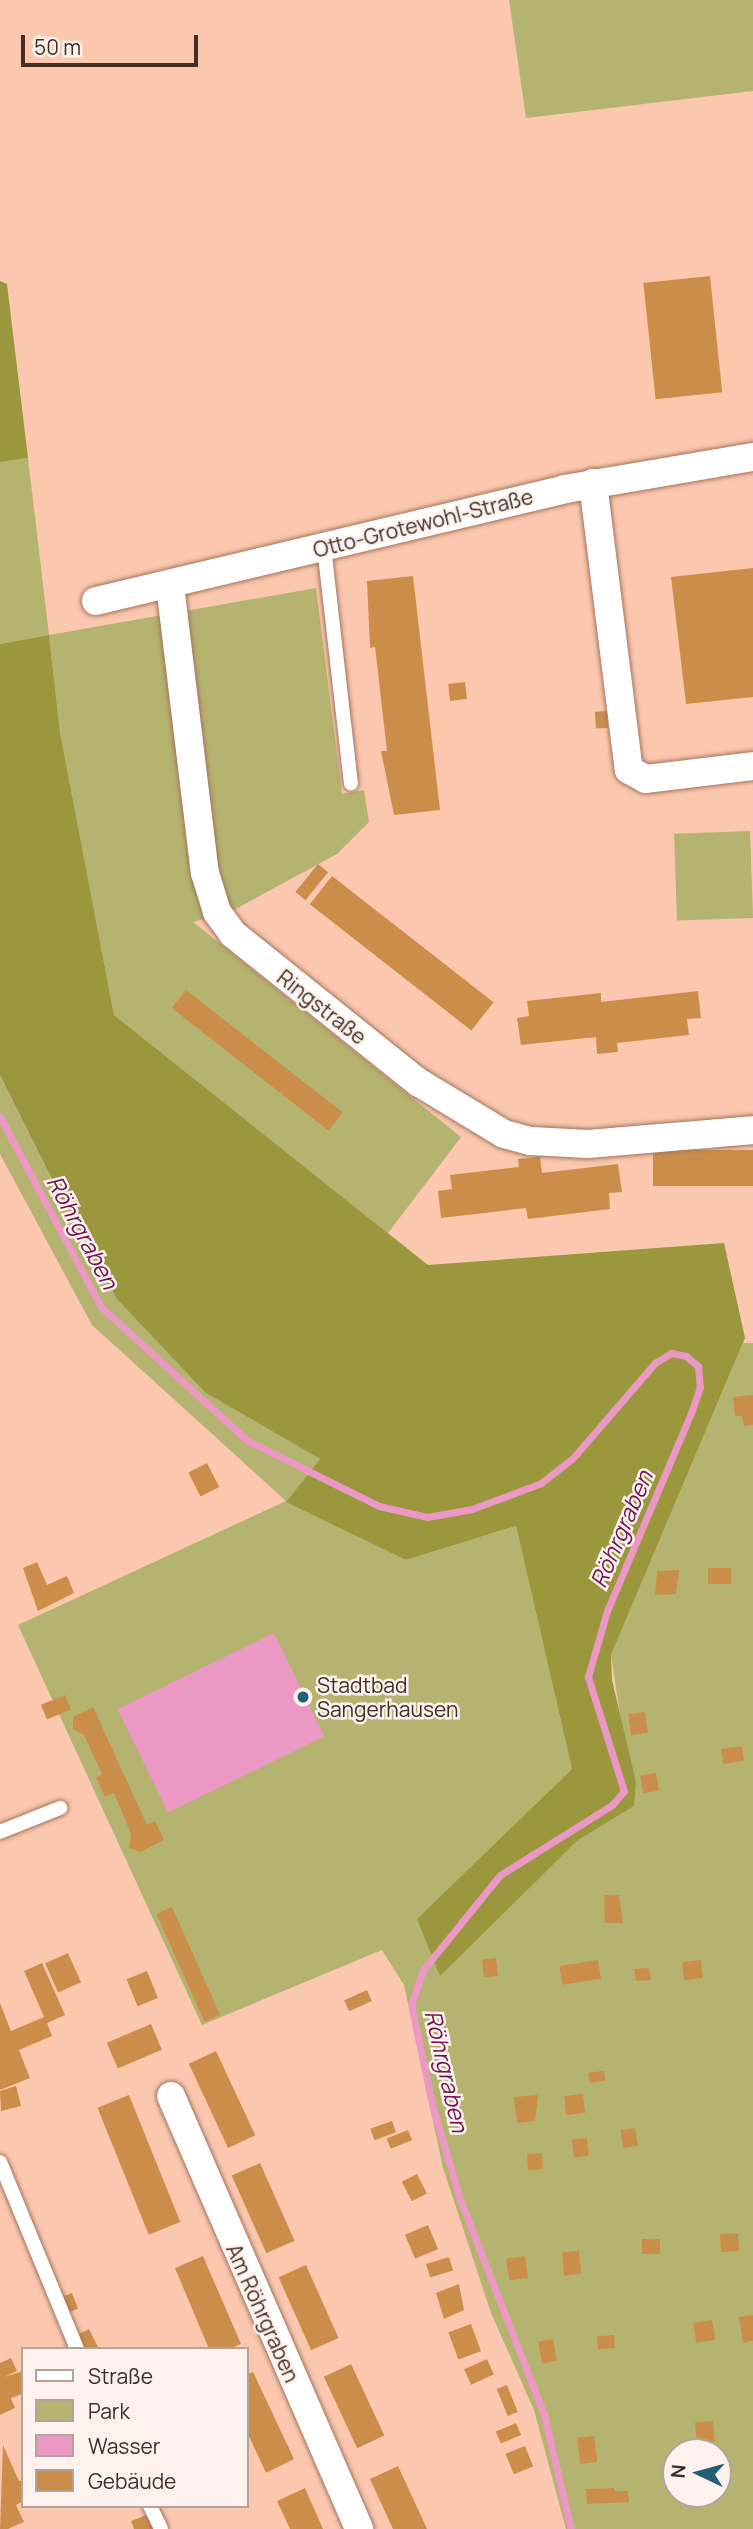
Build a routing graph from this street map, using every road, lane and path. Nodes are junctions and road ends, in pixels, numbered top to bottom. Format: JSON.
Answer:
{"nodes":[{"id":1,"x":753,"y":457,"type":"edge"},
{"id":2,"x":593,"y":483,"type":"junction"},
{"id":3,"x":324,"y":547,"type":"junction"},
{"id":4,"x":170,"y":584,"type":"junction"},
{"id":5,"x":96,"y":601,"type":"dead end"},
{"id":6,"x":752,"y":766,"type":"edge"},
{"id":7,"x":351,"y":783,"type":"dead end"},
{"id":8,"x":753,"y":1130,"type":"edge"},
{"id":9,"x":60,"y":1808,"type":"dead end"},
{"id":10,"x":0,"y":1832,"type":"edge"},
{"id":11,"x":171,"y":2096,"type":"dead end"},
{"id":12,"x":0,"y":2162,"type":"edge"},
{"id":13,"x":76,"y":2347,"type":"edge"},
{"id":14,"x":151,"y":2508,"type":"edge"},
{"id":15,"x":161,"y":2529,"type":"edge"},
{"id":16,"x":359,"y":2529,"type":"edge"}],
"edges":[{"from":1,"to":2,"type":"street","name":"Otto-Grotewohl-Straße"},
{"from":2,"to":3,"type":"street","name":"Otto-Grotewohl-Straße"},
{"from":2,"to":6,"type":"street"},
{"from":3,"to":4,"type":"street","name":"Otto-Grotewohl-Straße"},
{"from":3,"to":7,"type":"lane"},
{"from":4,"to":5,"type":"street","name":"Otto-Grotewohl-Straße"},
{"from":4,"to":8,"type":"street","name":"Ringstraße"},
{"from":9,"to":10,"type":"lane"},
{"from":11,"to":16,"type":"street","name":"Am Röhrgraben"},
{"from":12,"to":13,"type":"lane"},
{"from":14,"to":15,"type":"lane"}]}
